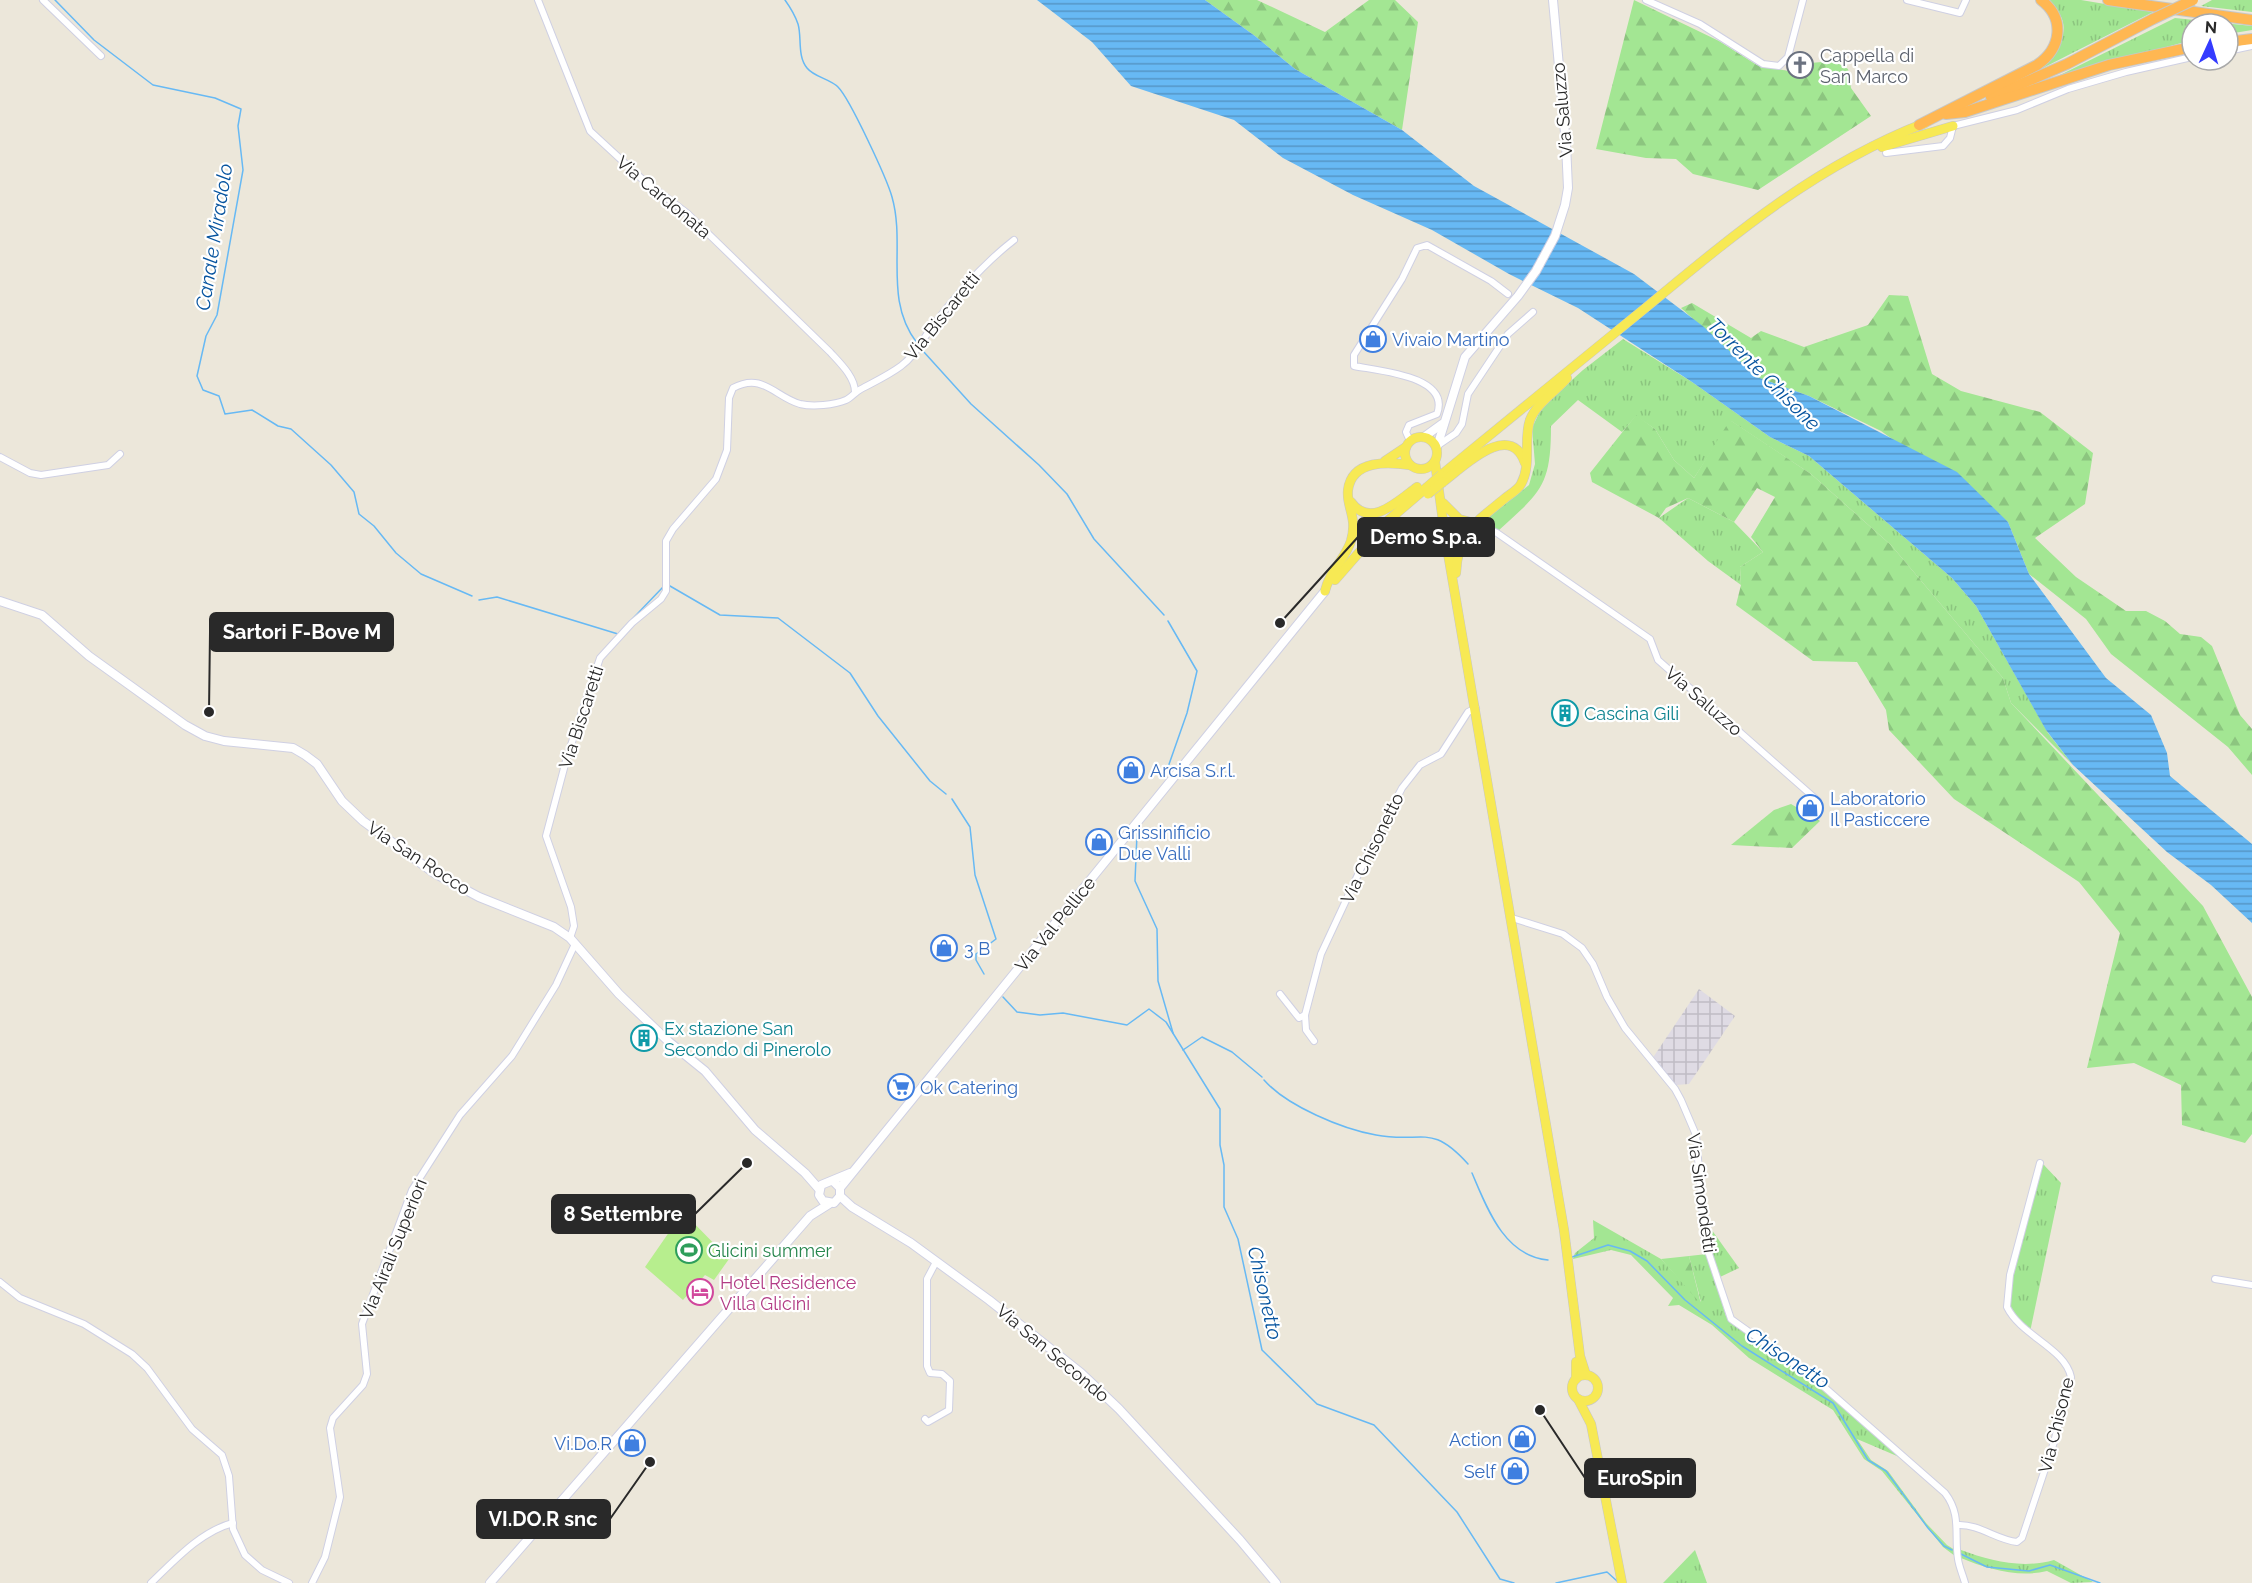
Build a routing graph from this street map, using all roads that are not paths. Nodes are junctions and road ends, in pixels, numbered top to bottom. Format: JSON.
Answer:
{"nodes":[{"id":1,"x":43,"y":0,"type":"edge"},
{"id":2,"x":538,"y":0,"type":"edge"},
{"id":3,"x":1553,"y":0,"type":"edge"},
{"id":4,"x":1646,"y":0,"type":"edge"},
{"id":5,"x":1803,"y":0,"type":"edge"},
{"id":6,"x":1907,"y":0,"type":"edge"},
{"id":7,"x":1966,"y":0,"type":"edge"},
{"id":8,"x":2041,"y":0,"type":"edge"},
{"id":9,"x":2108,"y":0,"type":"edge"},
{"id":10,"x":2140,"y":0,"type":"edge"},
{"id":11,"x":2193,"y":0,"type":"edge"},
{"id":12,"x":2252,"y":18,"type":"edge"},
{"id":13,"x":2180,"y":50,"type":"edge"},
{"id":14,"x":101,"y":56,"type":"dead end"},
{"id":15,"x":2180,"y":60,"type":"edge"},
{"id":16,"x":1946,"y":114,"type":"junction"},
{"id":17,"x":1919,"y":125,"type":"junction"},
{"id":18,"x":1953,"y":126,"type":"junction"},
{"id":19,"x":1886,"y":153,"type":"dead end"},
{"id":20,"x":1854,"y":155,"type":"junction"},
{"id":21,"x":1014,"y":240,"type":"dead end"},
{"id":22,"x":1508,"y":294,"type":"dead end"},
{"id":23,"x":1533,"y":312,"type":"dead end"},
{"id":24,"x":1581,"y":360,"type":"junction"},
{"id":25,"x":855,"y":392,"type":"junction"},
{"id":26,"x":1442,"y":424,"type":"junction"},
{"id":27,"x":1424,"y":437,"type":"junction"},
{"id":28,"x":1408,"y":444,"type":"junction"},
{"id":29,"x":1437,"y":447,"type":"junction"},
{"id":30,"x":120,"y":454,"type":"dead end"},
{"id":31,"x":0,"y":457,"type":"edge"},
{"id":32,"x":1385,"y":461,"type":"junction"},
{"id":33,"x":1410,"y":465,"type":"junction"},
{"id":34,"x":1526,"y":469,"type":"junction"},
{"id":35,"x":1420,"y":470,"type":"junction"},
{"id":36,"x":1439,"y":475,"type":"junction"},
{"id":37,"x":1426,"y":488,"type":"junction"},
{"id":38,"x":1350,"y":500,"type":"junction"},
{"id":39,"x":1441,"y":500,"type":"junction"},
{"id":40,"x":1470,"y":523,"type":"junction"},
{"id":41,"x":1445,"y":536,"type":"junction"},
{"id":42,"x":1463,"y":536,"type":"junction"},
{"id":43,"x":1326,"y":591,"type":"junction"},
{"id":44,"x":0,"y":601,"type":"edge"},
{"id":45,"x":1459,"y":608,"type":"junction"},
{"id":46,"x":1476,"y":708,"type":"junction"},
{"id":47,"x":1818,"y":801,"type":"dead end"},
{"id":48,"x":1512,"y":918,"type":"junction"},
{"id":49,"x":573,"y":941,"type":"junction"},
{"id":50,"x":1280,"y":994,"type":"dead end"},
{"id":51,"x":1305,"y":1015,"type":"junction"},
{"id":52,"x":1314,"y":1041,"type":"dead end"},
{"id":53,"x":2040,"y":1163,"type":"dead end"},
{"id":54,"x":805,"y":1173,"type":"junction"},
{"id":55,"x":819,"y":1192,"type":"junction"},
{"id":56,"x":834,"y":1192,"type":"junction"},
{"id":57,"x":1560,"y":1210,"type":"junction"},
{"id":58,"x":810,"y":1216,"type":"junction"},
{"id":59,"x":936,"y":1262,"type":"junction"},
{"id":60,"x":2215,"y":1278,"type":"dead end"},
{"id":61,"x":0,"y":1282,"type":"edge"},
{"id":62,"x":2252,"y":1285,"type":"edge"},
{"id":63,"x":1586,"y":1375,"type":"junction"},
{"id":64,"x":1576,"y":1379,"type":"junction"},
{"id":65,"x":1596,"y":1394,"type":"junction"},
{"id":66,"x":1578,"y":1399,"type":"junction"},
{"id":67,"x":925,"y":1419,"type":"dead end"},
{"id":68,"x":1591,"y":1424,"type":"junction"},
{"id":69,"x":232,"y":1524,"type":"junction"},
{"id":70,"x":1958,"y":1525,"type":"junction"},
{"id":71,"x":151,"y":1583,"type":"edge"},
{"id":72,"x":288,"y":1583,"type":"edge"},
{"id":73,"x":312,"y":1583,"type":"edge"},
{"id":74,"x":490,"y":1583,"type":"edge"},
{"id":75,"x":1276,"y":1583,"type":"edge"},
{"id":76,"x":1622,"y":1583,"type":"edge"},
{"id":77,"x":1965,"y":1583,"type":"edge"}],
"edges":[{"from":1,"to":14,"type":"street"},
{"from":2,"to":25,"type":"street","name":"Via Cardonata"},
{"from":3,"to":26,"type":"street","name":"Via Saluzzo"},
{"from":4,"to":5,"type":"street"},
{"from":6,"to":7,"type":"street"},
{"from":8,"to":17,"type":"highway"},
{"from":9,"to":12,"type":"highway"},
{"from":10,"to":12,"type":"highway"},
{"from":11,"to":16,"type":"highway","bridge":true},
{"from":13,"to":16,"type":"highway"},
{"from":15,"to":18,"type":"street"},
{"from":16,"to":17,"type":"main road"},
{"from":17,"to":20,"type":"main road"},
{"from":18,"to":19,"type":"street"},
{"from":18,"to":20,"type":"main road"},
{"from":20,"to":24,"type":"main road"},
{"from":21,"to":25,"type":"street","name":"Via Biscaretti"},
{"from":22,"to":28,"type":"street"},
{"from":23,"to":29,"type":"street"},
{"from":24,"to":34,"type":"main road"},
{"from":24,"to":36,"type":"main road"},
{"from":25,"to":49,"type":"street","name":"Via Biscaretti"},
{"from":26,"to":27,"type":"street"},
{"from":26,"to":29,"type":"street","name":"Via Saluzzo"},
{"from":27,"to":28,"type":"main road"},
{"from":27,"to":29,"type":"main road"},
{"from":28,"to":32,"type":"main road"},
{"from":28,"to":33,"type":"main road"},
{"from":29,"to":36,"type":"main road"},
{"from":30,"to":31,"type":"street"},
{"from":32,"to":33,"type":"main road"},
{"from":32,"to":38,"type":"main road"},
{"from":33,"to":35,"type":"main road"},
{"from":34,"to":36,"type":"main road"},
{"from":34,"to":40,"type":"main road"},
{"from":35,"to":36,"type":"main road"},
{"from":35,"to":36,"type":"main road"},
{"from":36,"to":37,"type":"main road","bridge":true},
{"from":36,"to":39,"type":"main road"},
{"from":37,"to":38,"type":"main road"},
{"from":37,"to":43,"type":"main road"},
{"from":38,"to":43,"type":"main road"},
{"from":39,"to":40,"type":"main road"},
{"from":39,"to":41,"type":"main road"},
{"from":40,"to":41,"type":"main road"},
{"from":40,"to":42,"type":"main road"},
{"from":40,"to":47,"type":"street","name":"Via Saluzzo"},
{"from":41,"to":42,"type":"main road"},
{"from":41,"to":45,"type":"main road"},
{"from":42,"to":45,"type":"main road"},
{"from":43,"to":56,"type":"street","name":"Via Val Pellice"},
{"from":44,"to":49,"type":"street","name":"Via San Rocco"},
{"from":45,"to":46,"type":"main road"},
{"from":46,"to":48,"type":"main road"},
{"from":46,"to":51,"type":"street","name":"Via Chisonetto"},
{"from":48,"to":57,"type":"main road"},
{"from":48,"to":70,"type":"street","name":"Via Simondetti"},
{"from":49,"to":54,"type":"street","name":"Via San Rocco"},
{"from":49,"to":73,"type":"street","name":"Via Airali Superiori"},
{"from":50,"to":51,"type":"street"},
{"from":51,"to":52,"type":"street"},
{"from":53,"to":70,"type":"street","name":"Via Chisone"},
{"from":54,"to":55,"type":"street","name":"Via San Rocco"},
{"from":54,"to":56,"type":"street","name":"Via San Rocco"},
{"from":55,"to":56,"type":"street"},
{"from":55,"to":56,"type":"street","name":"Via San Rocco"},
{"from":55,"to":58,"type":"street"},
{"from":56,"to":58,"type":"street"},
{"from":56,"to":59,"type":"street","name":"Via San Secondo"},
{"from":57,"to":63,"type":"main road"},
{"from":57,"to":64,"type":"main road"},
{"from":58,"to":74,"type":"street"},
{"from":59,"to":67,"type":"street"},
{"from":59,"to":75,"type":"street","name":"Via San Secondo"},
{"from":60,"to":62,"type":"street"},
{"from":61,"to":69,"type":"street"},
{"from":63,"to":64,"type":"main road"},
{"from":63,"to":65,"type":"main road"},
{"from":64,"to":66,"type":"main road"},
{"from":65,"to":66,"type":"main road"},
{"from":65,"to":68,"type":"main road"},
{"from":66,"to":68,"type":"main road"},
{"from":68,"to":76,"type":"main road"},
{"from":69,"to":71,"type":"street"},
{"from":69,"to":72,"type":"street"},
{"from":70,"to":77,"type":"street","name":"Via Simondetti"}]}
